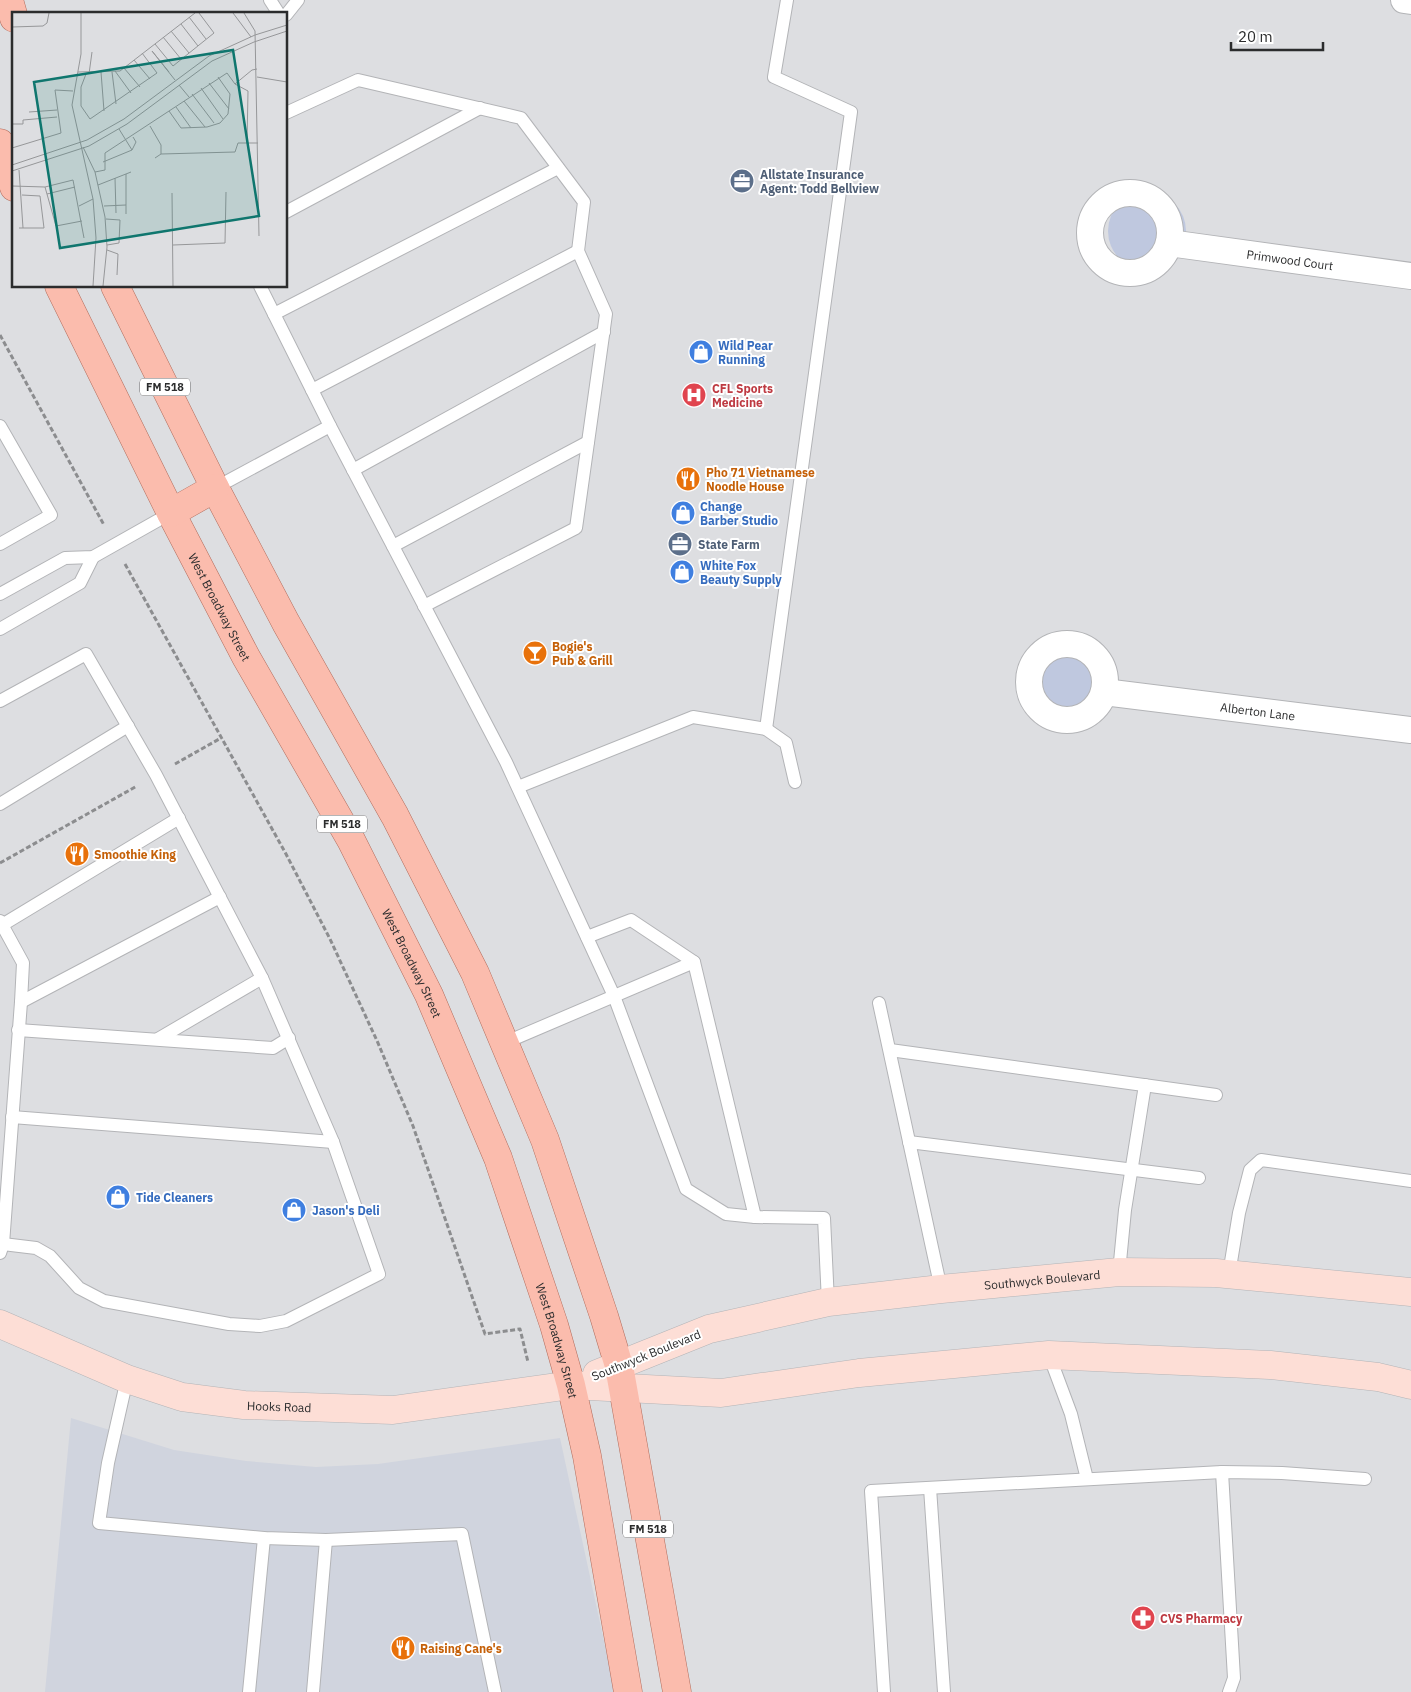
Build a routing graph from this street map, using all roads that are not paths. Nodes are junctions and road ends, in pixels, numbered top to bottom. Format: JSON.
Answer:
{"nodes":[{"id":1,"x":270,"y":0,"type":"edge"},
{"id":2,"x":298,"y":0,"type":"edge"},
{"id":3,"x":787,"y":0,"type":"edge"},
{"id":4,"x":1404,"y":0,"type":"edge"},
{"id":5,"x":1411,"y":1,"type":"edge"},
{"id":6,"x":278,"y":12,"type":"edge"},
{"id":7,"x":288,"y":12,"type":"edge"},
{"id":8,"x":480,"y":108,"type":"junction"},
{"id":9,"x":288,"y":112,"type":"edge"},
{"id":10,"x":0,"y":143,"type":"edge"},
{"id":11,"x":558,"y":168,"type":"junction"},
{"id":12,"x":12,"y":181,"type":"edge"},
{"id":13,"x":288,"y":211,"type":"edge"},
{"id":14,"x":1169,"y":243,"type":"dead end"},
{"id":15,"x":578,"y":251,"type":"junction"},
{"id":16,"x":1411,"y":276,"type":"edge"},
{"id":17,"x":60,"y":288,"type":"edge"},
{"id":18,"x":117,"y":288,"type":"edge"},
{"id":19,"x":261,"y":288,"type":"edge"},
{"id":20,"x":274,"y":314,"type":"junction"},
{"id":21,"x":604,"y":332,"type":"junction"},
{"id":22,"x":312,"y":390,"type":"junction"},
{"id":23,"x":330,"y":426,"type":"junction"},
{"id":24,"x":2,"y":435,"type":"edge"},
{"id":25,"x":588,"y":442,"type":"junction"},
{"id":26,"x":353,"y":470,"type":"junction"},
{"id":27,"x":215,"y":488,"type":"junction"},
{"id":28,"x":171,"y":513,"type":"junction"},
{"id":29,"x":0,"y":544,"type":"edge"},
{"id":30,"x":393,"y":546,"type":"junction"},
{"id":31,"x":93,"y":557,"type":"junction"},
{"id":32,"x":0,"y":594,"type":"edge"},
{"id":33,"x":424,"y":606,"type":"junction"},
{"id":34,"x":0,"y":628,"type":"edge"},
{"id":35,"x":1104,"y":692,"type":"dead end"},
{"id":36,"x":0,"y":701,"type":"edge"},
{"id":37,"x":128,"y":726,"type":"junction"},
{"id":38,"x":766,"y":729,"type":"junction"},
{"id":39,"x":1411,"y":730,"type":"edge"},
{"id":40,"x":795,"y":782,"type":"dead end"},
{"id":41,"x":518,"y":787,"type":"junction"},
{"id":42,"x":0,"y":804,"type":"edge"},
{"id":43,"x":179,"y":818,"type":"junction"},
{"id":44,"x":220,"y":897,"type":"junction"},
{"id":45,"x":1,"y":923,"type":"edge"},
{"id":46,"x":587,"y":938,"type":"junction"},
{"id":47,"x":694,"y":962,"type":"junction"},
{"id":48,"x":262,"y":978,"type":"junction"},
{"id":49,"x":614,"y":996,"type":"junction"},
{"id":50,"x":21,"y":1002,"type":"junction"},
{"id":51,"x":879,"y":1003,"type":"dead end"},
{"id":52,"x":18,"y":1030,"type":"junction"},
{"id":53,"x":289,"y":1038,"type":"junction"},
{"id":54,"x":158,"y":1039,"type":"junction"},
{"id":55,"x":504,"y":1044,"type":"junction"},
{"id":56,"x":890,"y":1050,"type":"junction"},
{"id":57,"x":1145,"y":1085,"type":"junction"},
{"id":58,"x":1216,"y":1095,"type":"dead end"},
{"id":59,"x":12,"y":1117,"type":"junction"},
{"id":60,"x":333,"y":1142,"type":"junction"},
{"id":61,"x":909,"y":1142,"type":"junction"},
{"id":62,"x":1131,"y":1170,"type":"junction"},
{"id":63,"x":1199,"y":1178,"type":"dead end"},
{"id":64,"x":1411,"y":1181,"type":"edge"},
{"id":65,"x":755,"y":1217,"type":"junction"},
{"id":66,"x":2,"y":1220,"type":"edge"},
{"id":67,"x":1,"y":1249,"type":"edge"},
{"id":68,"x":1119,"y":1272,"type":"junction"},
{"id":69,"x":1229,"y":1274,"type":"junction"},
{"id":70,"x":941,"y":1289,"type":"junction"},
{"id":71,"x":1411,"y":1292,"type":"edge"},
{"id":72,"x":828,"y":1302,"type":"junction"},
{"id":73,"x":0,"y":1324,"type":"edge"},
{"id":74,"x":1049,"y":1355,"type":"junction"},
{"id":75,"x":621,"y":1377,"type":"junction"},
{"id":76,"x":127,"y":1379,"type":"junction"},
{"id":77,"x":571,"y":1385,"type":"junction"},
{"id":78,"x":1411,"y":1385,"type":"edge"},
{"id":79,"x":1222,"y":1472,"type":"junction"},
{"id":80,"x":1086,"y":1479,"type":"junction"},
{"id":81,"x":1365,"y":1479,"type":"dead end"},
{"id":82,"x":930,"y":1488,"type":"junction"},
{"id":83,"x":264,"y":1538,"type":"junction"},
{"id":84,"x":326,"y":1540,"type":"junction"},
{"id":85,"x":249,"y":1692,"type":"edge"},
{"id":86,"x":314,"y":1692,"type":"edge"},
{"id":87,"x":496,"y":1692,"type":"edge"},
{"id":88,"x":628,"y":1692,"type":"edge"},
{"id":89,"x":676,"y":1692,"type":"edge"},
{"id":90,"x":884,"y":1692,"type":"edge"},
{"id":91,"x":944,"y":1692,"type":"edge"},
{"id":92,"x":1229,"y":1692,"type":"edge"}],
"edges":[{"from":1,"to":6,"type":"lane"},
{"from":2,"to":7,"type":"lane"},
{"from":3,"to":38,"type":"lane"},
{"from":4,"to":5,"type":"street"},
{"from":8,"to":9,"type":"lane"},
{"from":8,"to":11,"type":"lane"},
{"from":8,"to":13,"type":"lane"},
{"from":10,"to":12,"type":"main road"},
{"from":11,"to":15,"type":"lane"},
{"from":11,"to":20,"type":"lane"},
{"from":14,"to":16,"type":"street","name":"Primwood Court"},
{"from":15,"to":21,"type":"lane"},
{"from":15,"to":22,"type":"lane"},
{"from":17,"to":28,"type":"main road","name":"West Broadway Street","number":"FM 518"},
{"from":18,"to":27,"type":"main road","number":"FM 518"},
{"from":19,"to":20,"type":"lane"},
{"from":20,"to":22,"type":"lane"},
{"from":21,"to":25,"type":"lane"},
{"from":21,"to":26,"type":"lane"},
{"from":22,"to":23,"type":"lane"},
{"from":23,"to":26,"type":"lane"},
{"from":23,"to":27,"type":"lane"},
{"from":24,"to":29,"type":"lane"},
{"from":25,"to":30,"type":"lane"},
{"from":25,"to":33,"type":"lane"},
{"from":26,"to":30,"type":"lane"},
{"from":27,"to":28,"type":"main road"},
{"from":27,"to":55,"type":"main road","number":"FM 518"},
{"from":28,"to":31,"type":"lane"},
{"from":28,"to":77,"type":"main road","name":"West Broadway Street","number":"FM 518"},
{"from":30,"to":33,"type":"lane"},
{"from":31,"to":32,"type":"lane"},
{"from":31,"to":34,"type":"lane"},
{"from":33,"to":41,"type":"lane"},
{"from":35,"to":39,"type":"street","name":"Alberton Lane"},
{"from":36,"to":37,"type":"lane"},
{"from":37,"to":42,"type":"lane"},
{"from":37,"to":43,"type":"lane"},
{"from":38,"to":40,"type":"lane"},
{"from":38,"to":41,"type":"lane"},
{"from":41,"to":46,"type":"lane"},
{"from":43,"to":44,"type":"lane"},
{"from":43,"to":45,"type":"lane"},
{"from":44,"to":48,"type":"lane"},
{"from":44,"to":50,"type":"lane"},
{"from":45,"to":50,"type":"lane"},
{"from":46,"to":47,"type":"lane"},
{"from":46,"to":49,"type":"lane"},
{"from":47,"to":49,"type":"lane"},
{"from":47,"to":65,"type":"lane"},
{"from":48,"to":53,"type":"lane"},
{"from":48,"to":54,"type":"lane"},
{"from":49,"to":55,"type":"lane"},
{"from":49,"to":65,"type":"lane"},
{"from":50,"to":52,"type":"lane"},
{"from":51,"to":56,"type":"lane"},
{"from":52,"to":54,"type":"lane"},
{"from":52,"to":59,"type":"lane"},
{"from":53,"to":54,"type":"lane"},
{"from":53,"to":60,"type":"lane"},
{"from":55,"to":75,"type":"main road","number":"FM 518"},
{"from":56,"to":57,"type":"lane"},
{"from":56,"to":61,"type":"lane"},
{"from":57,"to":58,"type":"lane"},
{"from":57,"to":62,"type":"lane"},
{"from":59,"to":60,"type":"lane"},
{"from":59,"to":66,"type":"lane"},
{"from":60,"to":67,"type":"lane"},
{"from":61,"to":62,"type":"lane"},
{"from":61,"to":70,"type":"lane"},
{"from":62,"to":63,"type":"lane"},
{"from":62,"to":68,"type":"lane"},
{"from":64,"to":69,"type":"lane"},
{"from":65,"to":72,"type":"lane"},
{"from":66,"to":67,"type":"lane"},
{"from":68,"to":69,"type":"street","name":"Southwyck Boulevard"},
{"from":68,"to":70,"type":"street","name":"Southwyck Boulevard"},
{"from":69,"to":71,"type":"street","name":"Southwyck Boulevard"},
{"from":70,"to":72,"type":"street","name":"Southwyck Boulevard"},
{"from":72,"to":75,"type":"street","name":"Southwyck Boulevard"},
{"from":73,"to":76,"type":"street","name":"Hooks Road"},
{"from":74,"to":75,"type":"street","name":"Southwyck Boulevard"},
{"from":74,"to":78,"type":"street","name":"Southwyck Boulevard"},
{"from":74,"to":80,"type":"lane"},
{"from":75,"to":77,"type":"street","name":"Southwyck Boulevard"},
{"from":75,"to":89,"type":"main road","number":"FM 518"},
{"from":76,"to":77,"type":"street","name":"Hooks Road"},
{"from":76,"to":83,"type":"lane"},
{"from":77,"to":88,"type":"main road","name":"West Broadway Street","number":"FM 518"},
{"from":79,"to":80,"type":"lane"},
{"from":79,"to":81,"type":"lane"},
{"from":79,"to":92,"type":"lane"},
{"from":80,"to":82,"type":"lane"},
{"from":82,"to":90,"type":"lane"},
{"from":82,"to":91,"type":"lane"},
{"from":83,"to":84,"type":"lane"},
{"from":83,"to":85,"type":"lane"},
{"from":84,"to":86,"type":"lane"},
{"from":84,"to":87,"type":"lane"}]}
